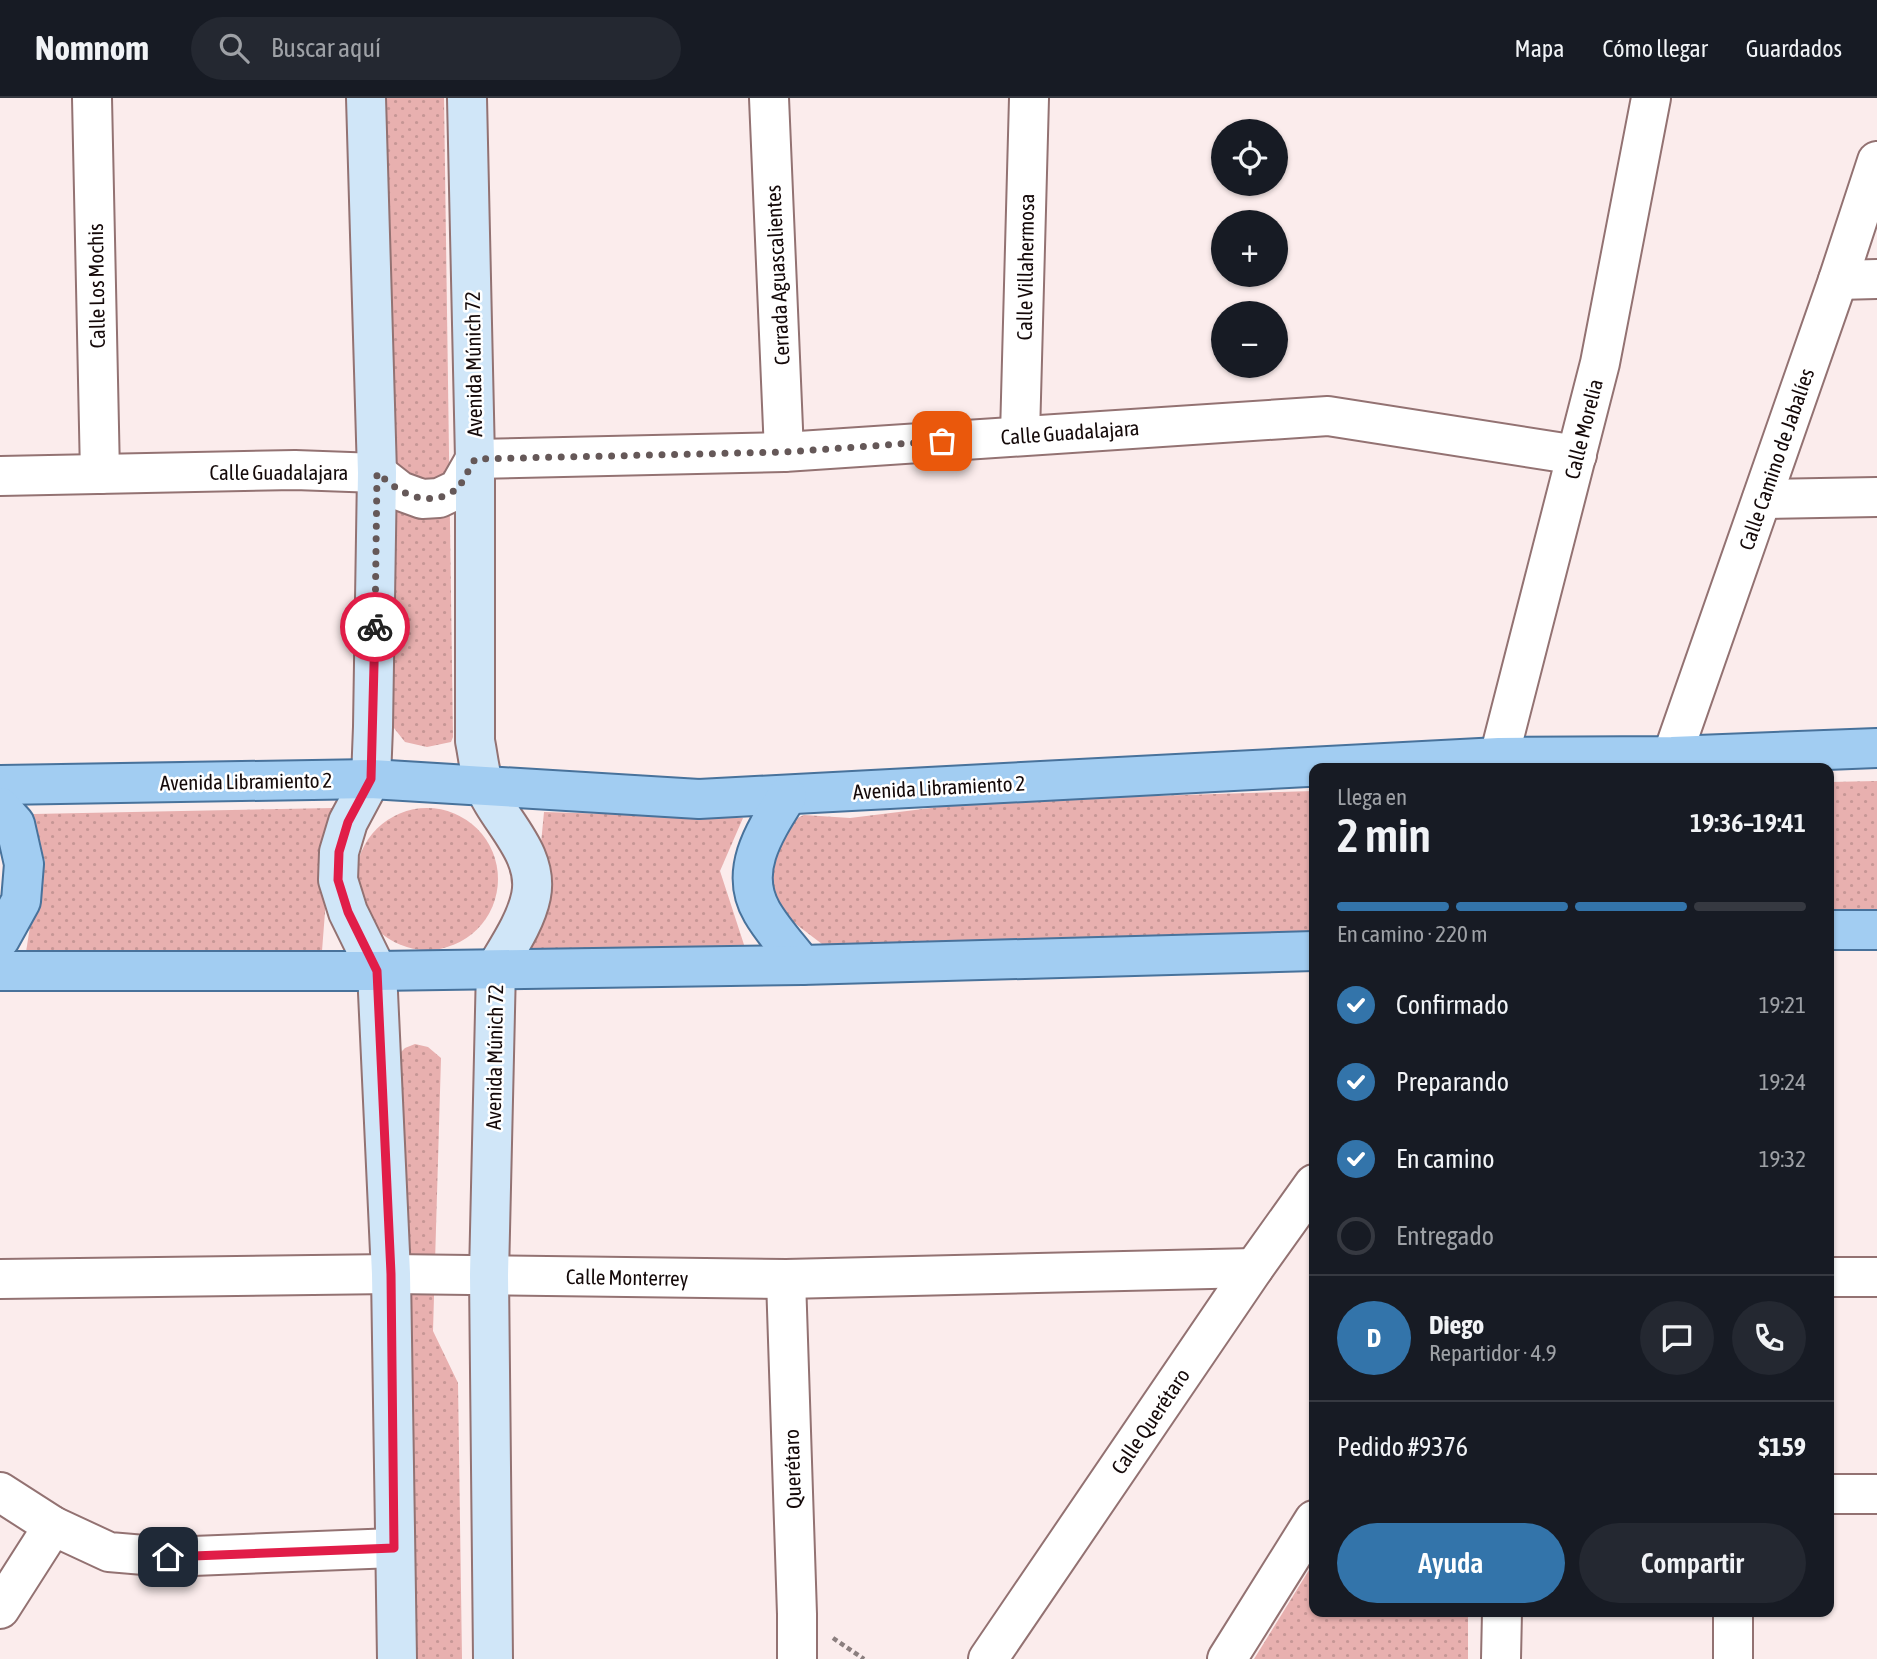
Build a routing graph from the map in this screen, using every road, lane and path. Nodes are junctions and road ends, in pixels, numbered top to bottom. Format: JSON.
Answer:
{"nodes":[{"id":1,"x":92,"y":98,"type":"edge"},
{"id":2,"x":366,"y":98,"type":"edge"},
{"id":3,"x":467,"y":98,"type":"edge"},
{"id":4,"x":769,"y":98,"type":"edge"},
{"id":5,"x":1029,"y":98,"type":"edge"},
{"id":6,"x":1651,"y":98,"type":"edge"},
{"id":7,"x":1877,"y":161,"type":"edge"},
{"id":8,"x":1877,"y":279,"type":"edge"},
{"id":9,"x":1838,"y":280,"type":"junction"},
{"id":10,"x":1020,"y":435,"type":"junction"},
{"id":11,"x":785,"y":452,"type":"junction"},
{"id":12,"x":1577,"y":456,"type":"junction"},
{"id":13,"x":475,"y":459,"type":"junction"},
{"id":14,"x":377,"y":473,"type":"junction"},
{"id":15,"x":100,"y":474,"type":"junction"},
{"id":16,"x":0,"y":476,"type":"edge"},
{"id":17,"x":1877,"y":497,"type":"edge"},
{"id":18,"x":1762,"y":499,"type":"junction"},
{"id":19,"x":1877,"y":748,"type":"edge"},
{"id":20,"x":1672,"y":756,"type":"junction"},
{"id":21,"x":1499,"y":757,"type":"junction"},
{"id":22,"x":1389,"y":763,"type":"edge"},
{"id":23,"x":1309,"y":767,"type":"edge"},
{"id":24,"x":371,"y":779,"type":"junction"},
{"id":25,"x":0,"y":785,"type":"edge"},
{"id":26,"x":484,"y":785,"type":"junction"},
{"id":27,"x":787,"y":796,"type":"junction"},
{"id":28,"x":0,"y":807,"type":"edge"},
{"id":29,"x":1834,"y":930,"type":"edge"},
{"id":30,"x":1877,"y":930,"type":"edge"},
{"id":31,"x":0,"y":939,"type":"edge"},
{"id":32,"x":1309,"y":951,"type":"edge"},
{"id":33,"x":802,"y":965,"type":"junction"},
{"id":34,"x":496,"y":968,"type":"junction"},
{"id":35,"x":0,"y":971,"type":"edge"},
{"id":36,"x":377,"y":971,"type":"junction"},
{"id":37,"x":1309,"y":1191,"type":"edge"},
{"id":38,"x":1254,"y":1268,"type":"junction"},
{"id":39,"x":391,"y":1274,"type":"junction"},
{"id":40,"x":489,"y":1275,"type":"junction"},
{"id":41,"x":1834,"y":1277,"type":"edge"},
{"id":42,"x":1877,"y":1278,"type":"edge"},
{"id":43,"x":0,"y":1279,"type":"edge"},
{"id":44,"x":786,"y":1279,"type":"junction"},
{"id":45,"x":0,"y":1492,"type":"edge"},
{"id":46,"x":1834,"y":1494,"type":"edge"},
{"id":47,"x":1877,"y":1494,"type":"edge"},
{"id":48,"x":52,"y":1526,"type":"junction"},
{"id":49,"x":1309,"y":1528,"type":"edge"},
{"id":50,"x":394,"y":1548,"type":"junction"},
{"id":51,"x":0,"y":1609,"type":"edge"},
{"id":52,"x":1502,"y":1617,"type":"edge"},
{"id":53,"x":1733,"y":1617,"type":"edge"},
{"id":54,"x":397,"y":1659,"type":"edge"},
{"id":55,"x":494,"y":1659,"type":"edge"},
{"id":56,"x":797,"y":1659,"type":"edge"},
{"id":57,"x":988,"y":1659,"type":"edge"},
{"id":58,"x":1227,"y":1659,"type":"edge"},
{"id":59,"x":1501,"y":1659,"type":"edge"},
{"id":60,"x":1732,"y":1659,"type":"edge"}],
"edges":[{"from":1,"to":15,"type":"street","name":"Calle Los Mochis"},
{"from":2,"to":14,"type":"main road"},
{"from":3,"to":13,"type":"main road","name":"Avenida Múnich 72"},
{"from":4,"to":11,"type":"street","name":"Cerrada Aguascalientes"},
{"from":5,"to":10,"type":"street","name":"Calle Villahermosa"},
{"from":6,"to":12,"type":"street","name":"Calle Morelia"},
{"from":7,"to":9,"type":"street","name":"Calle Camino de Jabalíes"},
{"from":8,"to":9,"type":"street"},
{"from":9,"to":18,"type":"street","name":"Calle Camino de Jabalíes"},
{"from":10,"to":11,"type":"street","name":"Calle Guadalajara"},
{"from":10,"to":12,"type":"street","name":"Calle Guadalajara"},
{"from":11,"to":13,"type":"street","name":"Calle Guadalajara"},
{"from":12,"to":21,"type":"street","name":"Calle Morelia"},
{"from":13,"to":14,"type":"street","name":"Calle Guadalajara"},
{"from":13,"to":26,"type":"main road","name":"Avenida Múnich 72"},
{"from":14,"to":15,"type":"street","name":"Calle Guadalajara"},
{"from":14,"to":24,"type":"main road"},
{"from":15,"to":16,"type":"street","name":"Calle Guadalajara"},
{"from":17,"to":18,"type":"street"},
{"from":18,"to":20,"type":"street","name":"Calle Camino de Jabalíes"},
{"from":19,"to":20,"type":"main road","name":"Avenida Libramiento 2"},
{"from":20,"to":21,"type":"main road","name":"Avenida Libramiento 2"},
{"from":21,"to":22,"type":"main road","name":"Avenida Libramiento 2"},
{"from":23,"to":27,"type":"main road","name":"Avenida Libramiento 2"},
{"from":24,"to":25,"type":"main road","name":"Avenida Libramiento 2"},
{"from":24,"to":26,"type":"main road","name":"Avenida Libramiento 2"},
{"from":24,"to":36,"type":"main road"},
{"from":26,"to":27,"type":"main road","name":"Avenida Libramiento 2"},
{"from":26,"to":34,"type":"main road","name":"Avenida Múnich 72"},
{"from":27,"to":33,"type":"main road"},
{"from":28,"to":31,"type":"main road"},
{"from":29,"to":30,"type":"main road"},
{"from":32,"to":33,"type":"main road"},
{"from":33,"to":34,"type":"main road"},
{"from":34,"to":36,"type":"main road"},
{"from":34,"to":40,"type":"main road","name":"Avenida Múnich 72"},
{"from":35,"to":36,"type":"main road"},
{"from":36,"to":39,"type":"main road"},
{"from":37,"to":38,"type":"street","name":"Calle Querétaro"},
{"from":38,"to":44,"type":"street","name":"Calle Monterrey"},
{"from":38,"to":57,"type":"street","name":"Calle Querétaro"},
{"from":39,"to":40,"type":"street","name":"Calle Monterrey"},
{"from":39,"to":43,"type":"street","name":"Calle Monterrey"},
{"from":39,"to":50,"type":"main road"},
{"from":40,"to":44,"type":"street","name":"Calle Monterrey"},
{"from":40,"to":55,"type":"main road","name":"Avenida Múnich 72"},
{"from":41,"to":42,"type":"street"},
{"from":44,"to":56,"type":"street","name":"Querétaro"},
{"from":45,"to":48,"type":"street"},
{"from":46,"to":47,"type":"street"},
{"from":48,"to":50,"type":"street"},
{"from":48,"to":51,"type":"street"},
{"from":49,"to":58,"type":"street"},
{"from":50,"to":54,"type":"main road"},
{"from":52,"to":59,"type":"street"},
{"from":53,"to":60,"type":"street"}]}
